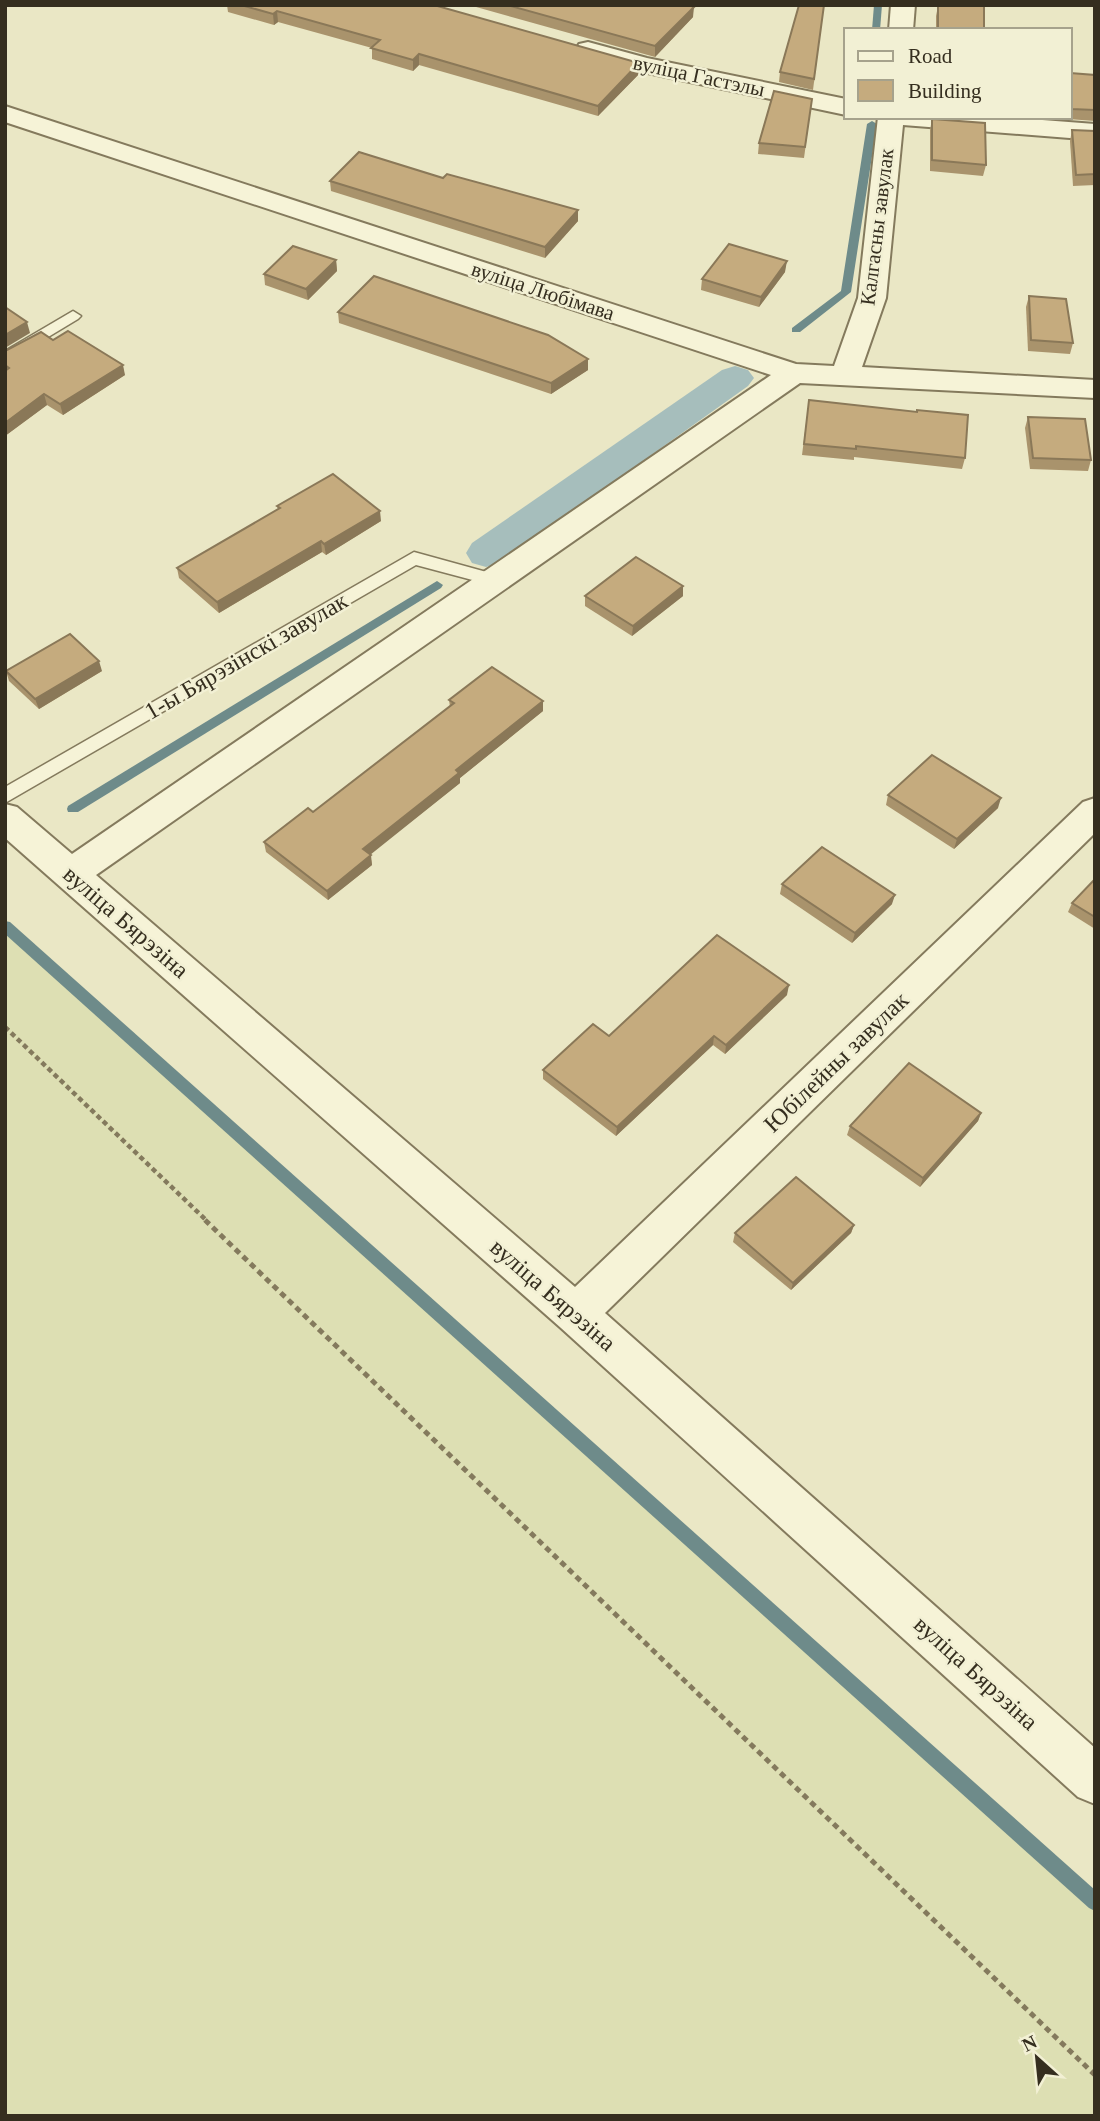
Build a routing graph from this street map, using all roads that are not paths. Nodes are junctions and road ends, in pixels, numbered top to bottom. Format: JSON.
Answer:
{"nodes":[{"id":1,"x":903,"y":5,"type":"edge"},
{"id":2,"x":901,"y":28,"type":"edge"},
{"id":3,"x":564,"y":42,"type":"edge"},
{"id":4,"x":844,"y":107,"type":"edge"},
{"id":5,"x":5,"y":114,"type":"edge"},
{"id":6,"x":891,"y":119,"type":"edge"},
{"id":7,"x":924,"y":119,"type":"edge"},
{"id":8,"x":1095,"y":132,"type":"edge"},
{"id":9,"x":73,"y":316,"type":"dead end"},
{"id":10,"x":5,"y":358,"type":"edge"},
{"id":11,"x":794,"y":373,"type":"junction"},
{"id":12,"x":845,"y":376,"type":"junction"},
{"id":13,"x":1095,"y":389,"type":"edge"},
{"id":14,"x":495,"y":580,"type":"junction"},
{"id":15,"x":5,"y":796,"type":"edge"},
{"id":16,"x":1095,"y":811,"type":"edge"},
{"id":17,"x":5,"y":817,"type":"edge"},
{"id":18,"x":71,"y":873,"type":"junction"},
{"id":19,"x":576,"y":1314,"type":"junction"},
{"id":20,"x":1095,"y":1780,"type":"edge"}],
"edges":[{"from":1,"to":2,"type":"street"},
{"from":3,"to":4,"type":"street","name":"вуліца Гастэлы"},
{"from":5,"to":11,"type":"street","name":"вуліца Любімава"},
{"from":6,"to":12,"type":"street","name":"Калгасны завулак"},
{"from":7,"to":8,"type":"street"},
{"from":9,"to":10,"type":"lane"},
{"from":11,"to":12,"type":"street","name":"вуліца Любімава"},
{"from":11,"to":14,"type":"street"},
{"from":12,"to":13,"type":"street","name":"вуліца Любімава"},
{"from":14,"to":15,"type":"lane","name":"1-ы Бярэзінскі завулак"},
{"from":14,"to":18,"type":"street"},
{"from":16,"to":19,"type":"street","name":"Юбілейны завулак"},
{"from":17,"to":18,"type":"street","name":"вуліца Бярэзіна"},
{"from":18,"to":19,"type":"street","name":"вуліца Бярэзіна"},
{"from":19,"to":20,"type":"street","name":"вуліца Бярэзіна"}]}
